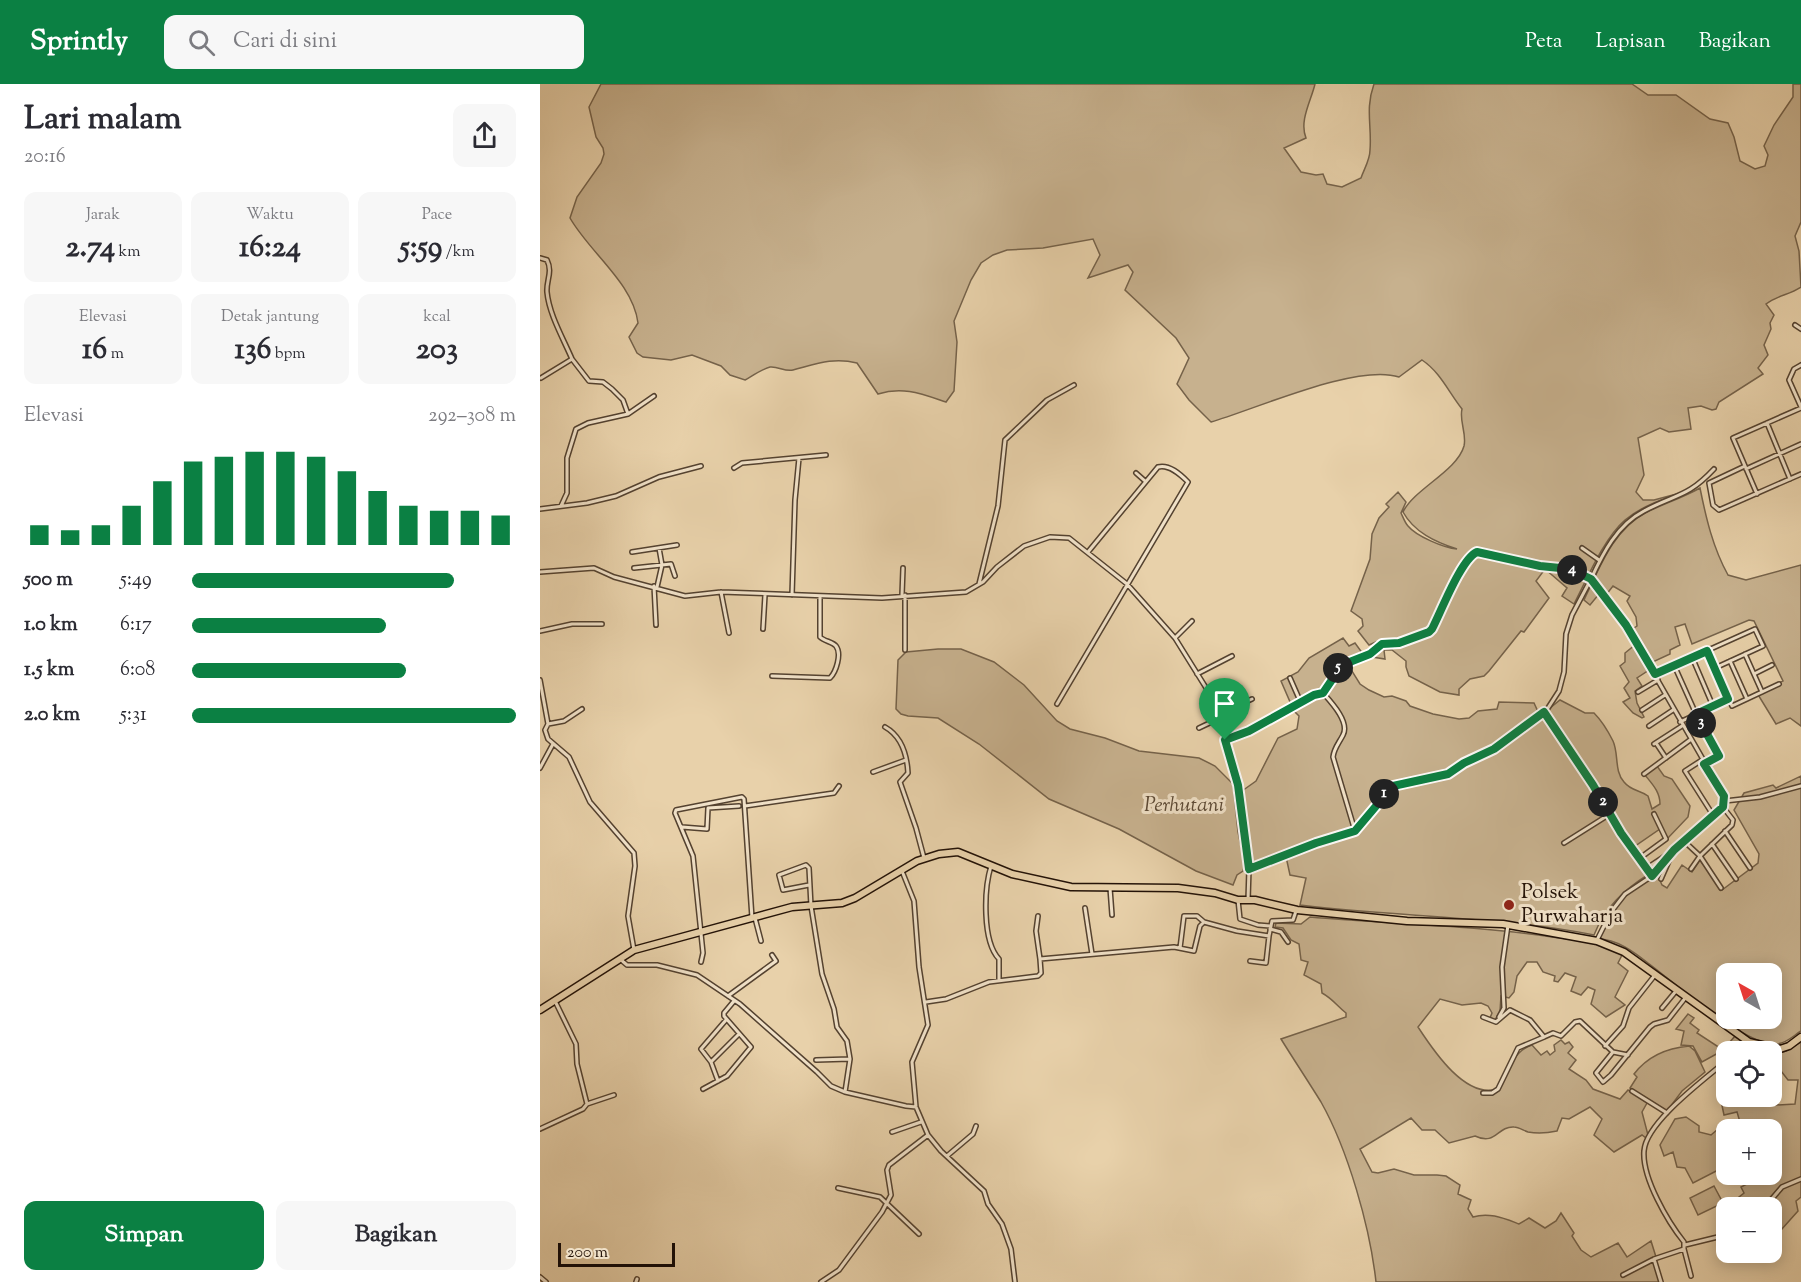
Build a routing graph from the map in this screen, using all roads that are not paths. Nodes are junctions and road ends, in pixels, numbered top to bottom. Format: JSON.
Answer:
{"nodes":[{"id":1,"x":540,"y":258,"type":"edge"},
{"id":2,"x":1795,"y":325,"type":"dead end"},
{"id":3,"x":1801,"y":328,"type":"edge"},
{"id":4,"x":572,"y":359,"type":"junction"},
{"id":5,"x":1801,"y":365,"type":"edge"},
{"id":6,"x":541,"y":378,"type":"edge"},
{"id":7,"x":1074,"y":386,"type":"dead end"},
{"id":8,"x":654,"y":396,"type":"dead end"},
{"id":9,"x":1801,"y":408,"type":"edge"},
{"id":10,"x":628,"y":414,"type":"junction"},
{"id":11,"x":1767,"y":423,"type":"junction"},
{"id":12,"x":1801,"y":444,"type":"edge"},
{"id":13,"x":1780,"y":453,"type":"junction"},
{"id":14,"x":826,"y":455,"type":"dead end"},
{"id":15,"x":799,"y":458,"type":"junction"},
{"id":16,"x":701,"y":466,"type":"dead end"},
{"id":17,"x":1746,"y":467,"type":"junction"},
{"id":18,"x":734,"y":468,"type":"dead end"},
{"id":19,"x":1714,"y":469,"type":"dead end"},
{"id":20,"x":1136,"y":473,"type":"dead end"},
{"id":21,"x":1801,"y":474,"type":"edge"},
{"id":22,"x":1790,"y":479,"type":"junction"},
{"id":23,"x":1145,"y":481,"type":"junction"},
{"id":24,"x":1757,"y":494,"type":"junction"},
{"id":25,"x":561,"y":506,"type":"junction"},
{"id":26,"x":540,"y":509,"type":"edge"},
{"id":27,"x":677,"y":545,"type":"dead end"},
{"id":28,"x":660,"y":548,"type":"junction"},
{"id":29,"x":1582,"y":548,"type":"dead end"},
{"id":30,"x":632,"y":552,"type":"dead end"},
{"id":31,"x":1088,"y":552,"type":"junction"},
{"id":32,"x":1599,"y":560,"type":"junction"},
{"id":33,"x":662,"y":565,"type":"junction"},
{"id":34,"x":634,"y":568,"type":"dead end"},
{"id":35,"x":903,"y":568,"type":"dead end"},
{"id":36,"x":540,"y":572,"type":"edge"},
{"id":37,"x":675,"y":576,"type":"dead end"},
{"id":38,"x":1591,"y":579,"type":"junction"},
{"id":39,"x":1127,"y":584,"type":"junction"},
{"id":40,"x":978,"y":586,"type":"junction"},
{"id":41,"x":656,"y":587,"type":"junction"},
{"id":42,"x":721,"y":592,"type":"junction"},
{"id":43,"x":765,"y":595,"type":"junction"},
{"id":44,"x":792,"y":595,"type":"junction"},
{"id":45,"x":904,"y":596,"type":"junction"},
{"id":46,"x":820,"y":597,"type":"junction"},
{"id":47,"x":1192,"y":621,"type":"dead end"},
{"id":48,"x":602,"y":624,"type":"dead end"},
{"id":49,"x":656,"y":626,"type":"dead end"},
{"id":50,"x":763,"y":629,"type":"dead end"},
{"id":51,"x":540,"y":631,"type":"edge"},
{"id":52,"x":729,"y":633,"type":"dead end"},
{"id":53,"x":1175,"y":638,"type":"junction"},
{"id":54,"x":904,"y":650,"type":"dead end"},
{"id":55,"x":1707,"y":651,"type":"junction"},
{"id":56,"x":1746,"y":654,"type":"junction"},
{"id":57,"x":1232,"y":656,"type":"dead end"},
{"id":58,"x":1692,"y":657,"type":"junction"},
{"id":59,"x":1730,"y":661,"type":"junction"},
{"id":60,"x":1674,"y":665,"type":"junction"},
{"id":61,"x":1772,"y":665,"type":"dead end"},
{"id":62,"x":1715,"y":668,"type":"junction"},
{"id":63,"x":1197,"y":674,"type":"junction"},
{"id":64,"x":1655,"y":674,"type":"junction"},
{"id":65,"x":1754,"y":674,"type":"junction"},
{"id":66,"x":772,"y":676,"type":"dead end"},
{"id":67,"x":1290,"y":678,"type":"dead end"},
{"id":68,"x":540,"y":680,"type":"edge"},
{"id":69,"x":1658,"y":680,"type":"junction"},
{"id":70,"x":1779,"y":684,"type":"dead end"},
{"id":71,"x":1638,"y":692,"type":"dead end"},
{"id":72,"x":1762,"y":692,"type":"junction"},
{"id":73,"x":1323,"y":693,"type":"junction"},
{"id":74,"x":1665,"y":694,"type":"junction"},
{"id":75,"x":1251,"y":699,"type":"dead end"},
{"id":76,"x":1728,"y":699,"type":"junction"},
{"id":77,"x":1747,"y":699,"type":"junction"},
{"id":78,"x":1301,"y":703,"type":"junction"},
{"id":79,"x":1057,"y":704,"type":"dead end"},
{"id":80,"x":1713,"y":706,"type":"junction"},
{"id":81,"x":582,"y":709,"type":"dead end"},
{"id":82,"x":1642,"y":710,"type":"dead end"},
{"id":83,"x":1673,"y":710,"type":"junction"},
{"id":84,"x":1544,"y":712,"type":"junction"},
{"id":85,"x":1696,"y":714,"type":"junction"},
{"id":86,"x":1219,"y":716,"type":"junction"},
{"id":87,"x":548,"y":724,"type":"junction"},
{"id":88,"x":1681,"y":724,"type":"junction"},
{"id":89,"x":1649,"y":726,"type":"dead end"},
{"id":90,"x":885,"y":727,"type":"dead end"},
{"id":91,"x":1199,"y":728,"type":"dead end"},
{"id":92,"x":1225,"y":740,"type":"junction"},
{"id":93,"x":1690,"y":740,"type":"junction"},
{"id":94,"x":553,"y":744,"type":"junction"},
{"id":95,"x":1666,"y":758,"type":"junction"},
{"id":96,"x":907,"y":760,"type":"junction"},
{"id":97,"x":1703,"y":762,"type":"junction"},
{"id":98,"x":540,"y":768,"type":"edge"},
{"id":99,"x":873,"y":772,"type":"dead end"},
{"id":100,"x":1644,"y":774,"type":"dead end"},
{"id":101,"x":839,"y":786,"type":"dead end"},
{"id":102,"x":1801,"y":786,"type":"edge"},
{"id":103,"x":1725,"y":801,"type":"junction"},
{"id":104,"x":739,"y":806,"type":"dead end"},
{"id":105,"x":745,"y":806,"type":"junction"},
{"id":106,"x":1723,"y":807,"type":"junction"},
{"id":107,"x":1610,"y":814,"type":"junction"},
{"id":108,"x":1654,"y":814,"type":"dead end"},
{"id":109,"x":1713,"y":816,"type":"junction"},
{"id":110,"x":682,"y":827,"type":"junction"},
{"id":111,"x":1355,"y":831,"type":"junction"},
{"id":112,"x":1725,"y":831,"type":"junction"},
{"id":113,"x":1685,"y":842,"type":"junction"},
{"id":114,"x":1564,"y":843,"type":"dead end"},
{"id":115,"x":1712,"y":844,"type":"junction"},
{"id":116,"x":1674,"y":850,"type":"junction"},
{"id":117,"x":1700,"y":856,"type":"junction"},
{"id":118,"x":924,"y":858,"type":"junction"},
{"id":119,"x":1640,"y":858,"type":"junction"},
{"id":120,"x":991,"y":866,"type":"junction"},
{"id":121,"x":1647,"y":868,"type":"junction"},
{"id":122,"x":1750,"y":868,"type":"dead end"},
{"id":123,"x":1249,"y":869,"type":"junction"},
{"id":124,"x":1691,"y":869,"type":"dead end"},
{"id":125,"x":901,"y":870,"type":"junction"},
{"id":126,"x":1652,"y":876,"type":"junction"},
{"id":127,"x":1661,"y":879,"type":"dead end"},
{"id":128,"x":1736,"y":879,"type":"dead end"},
{"id":129,"x":809,"y":885,"type":"junction"},
{"id":130,"x":1110,"y":888,"type":"junction"},
{"id":131,"x":1721,"y":888,"type":"dead end"},
{"id":132,"x":1238,"y":900,"type":"junction"},
{"id":133,"x":1248,"y":902,"type":"junction"},
{"id":134,"x":811,"y":906,"type":"junction"},
{"id":135,"x":1085,"y":908,"type":"dead end"},
{"id":136,"x":1297,"y":910,"type":"junction"},
{"id":137,"x":1112,"y":915,"type":"dead end"},
{"id":138,"x":1038,"y":916,"type":"dead end"},
{"id":139,"x":753,"y":919,"type":"junction"},
{"id":140,"x":1204,"y":922,"type":"junction"},
{"id":141,"x":1508,"y":925,"type":"junction"},
{"id":142,"x":1270,"y":927,"type":"junction"},
{"id":143,"x":701,"y":932,"type":"junction"},
{"id":144,"x":1269,"y":936,"type":"junction"},
{"id":145,"x":761,"y":941,"type":"dead end"},
{"id":146,"x":1597,"y":941,"type":"junction"},
{"id":147,"x":1288,"y":942,"type":"dead end"},
{"id":148,"x":1180,"y":948,"type":"junction"},
{"id":149,"x":634,"y":950,"type":"junction"},
{"id":150,"x":1092,"y":954,"type":"junction"},
{"id":151,"x":772,"y":955,"type":"dead end"},
{"id":152,"x":620,"y":959,"type":"junction"},
{"id":153,"x":1040,"y":959,"type":"junction"},
{"id":154,"x":1250,"y":961,"type":"dead end"},
{"id":155,"x":700,"y":962,"type":"dead end"},
{"id":156,"x":1656,"y":974,"type":"junction"},
{"id":157,"x":999,"y":979,"type":"junction"},
{"id":158,"x":1677,"y":990,"type":"junction"},
{"id":159,"x":728,"y":996,"type":"junction"},
{"id":160,"x":1686,"y":997,"type":"junction"},
{"id":161,"x":555,"y":1001,"type":"junction"},
{"id":162,"x":734,"y":1001,"type":"junction"},
{"id":163,"x":926,"y":1002,"type":"junction"},
{"id":164,"x":1662,"y":1008,"type":"dead end"},
{"id":165,"x":540,"y":1010,"type":"edge"},
{"id":166,"x":1483,"y":1017,"type":"dead end"},
{"id":167,"x":726,"y":1020,"type":"junction"},
{"id":168,"x":1496,"y":1022,"type":"junction"},
{"id":169,"x":739,"y":1034,"type":"junction"},
{"id":170,"x":1544,"y":1037,"type":"junction"},
{"id":171,"x":1801,"y":1037,"type":"edge"},
{"id":172,"x":1748,"y":1041,"type":"edge"},
{"id":173,"x":1605,"y":1046,"type":"junction"},
{"id":174,"x":1782,"y":1048,"type":"edge"},
{"id":175,"x":1613,"y":1052,"type":"junction"},
{"id":176,"x":1628,"y":1055,"type":"junction"},
{"id":177,"x":850,"y":1059,"type":"junction"},
{"id":178,"x":816,"y":1060,"type":"dead end"},
{"id":179,"x":711,"y":1062,"type":"junction"},
{"id":180,"x":1716,"y":1069,"type":"edge"},
{"id":181,"x":718,"y":1081,"type":"junction"},
{"id":182,"x":703,"y":1089,"type":"dead end"},
{"id":183,"x":1632,"y":1091,"type":"dead end"},
{"id":184,"x":845,"y":1092,"type":"junction"},
{"id":185,"x":1483,"y":1094,"type":"dead end"},
{"id":186,"x":614,"y":1095,"type":"dead end"},
{"id":187,"x":587,"y":1104,"type":"junction"},
{"id":188,"x":916,"y":1107,"type":"junction"},
{"id":189,"x":1667,"y":1113,"type":"junction"},
{"id":190,"x":921,"y":1122,"type":"junction"},
{"id":191,"x":976,"y":1126,"type":"dead end"},
{"id":192,"x":540,"y":1129,"type":"edge"},
{"id":193,"x":892,"y":1132,"type":"dead end"},
{"id":194,"x":928,"y":1135,"type":"junction"},
{"id":195,"x":946,"y":1156,"type":"junction"},
{"id":196,"x":1801,"y":1179,"type":"edge"},
{"id":197,"x":838,"y":1188,"type":"dead end"},
{"id":198,"x":1773,"y":1197,"type":"edge"},
{"id":199,"x":887,"y":1203,"type":"junction"},
{"id":200,"x":919,"y":1234,"type":"dead end"},
{"id":201,"x":1716,"y":1238,"type":"edge"},
{"id":202,"x":1685,"y":1247,"type":"junction"},
{"id":203,"x":1654,"y":1259,"type":"junction"},
{"id":204,"x":1623,"y":1275,"type":"dead end"},
{"id":205,"x":1691,"y":1276,"type":"dead end"},
{"id":206,"x":540,"y":1277,"type":"edge"},
{"id":207,"x":546,"y":1282,"type":"edge"},
{"id":208,"x":821,"y":1282,"type":"edge"},
{"id":209,"x":1015,"y":1282,"type":"edge"},
{"id":210,"x":1661,"y":1282,"type":"edge"}],
"edges":[{"from":1,"to":4,"type":"street"},
{"from":2,"to":3,"type":"street"},
{"from":4,"to":6,"type":"street"},
{"from":4,"to":10,"type":"street"},
{"from":5,"to":9,"type":"street"},
{"from":7,"to":40,"type":"street"},
{"from":8,"to":10,"type":"street"},
{"from":9,"to":11,"type":"street"},
{"from":10,"to":25,"type":"street"},
{"from":11,"to":13,"type":"street"},
{"from":11,"to":17,"type":"street"},
{"from":12,"to":13,"type":"street"},
{"from":13,"to":17,"type":"street"},
{"from":13,"to":22,"type":"street"},
{"from":14,"to":15,"type":"street"},
{"from":15,"to":18,"type":"street"},
{"from":15,"to":44,"type":"street"},
{"from":16,"to":25,"type":"street"},
{"from":17,"to":24,"type":"street"},
{"from":17,"to":24,"type":"street"},
{"from":19,"to":32,"type":"street"},
{"from":20,"to":23,"type":"street"},
{"from":21,"to":22,"type":"street"},
{"from":22,"to":24,"type":"street"},
{"from":23,"to":31,"type":"street"},
{"from":23,"to":39,"type":"street"},
{"from":25,"to":26,"type":"street"},
{"from":27,"to":28,"type":"street"},
{"from":28,"to":30,"type":"street"},
{"from":28,"to":33,"type":"street"},
{"from":29,"to":32,"type":"street"},
{"from":31,"to":39,"type":"street"},
{"from":31,"to":40,"type":"street"},
{"from":32,"to":38,"type":"street"},
{"from":33,"to":34,"type":"street"},
{"from":33,"to":37,"type":"street"},
{"from":33,"to":41,"type":"street"},
{"from":35,"to":45,"type":"street"},
{"from":36,"to":41,"type":"street"},
{"from":38,"to":64,"type":"street"},
{"from":38,"to":73,"type":"street"},
{"from":38,"to":84,"type":"street"},
{"from":39,"to":53,"type":"street"},
{"from":39,"to":79,"type":"street"},
{"from":40,"to":45,"type":"street"},
{"from":41,"to":42,"type":"street"},
{"from":41,"to":49,"type":"street"},
{"from":42,"to":43,"type":"street"},
{"from":42,"to":52,"type":"street"},
{"from":43,"to":44,"type":"street"},
{"from":43,"to":50,"type":"street"},
{"from":44,"to":46,"type":"street"},
{"from":45,"to":46,"type":"street"},
{"from":45,"to":54,"type":"street"},
{"from":46,"to":66,"type":"street"},
{"from":47,"to":53,"type":"street"},
{"from":48,"to":51,"type":"street"},
{"from":53,"to":63,"type":"street"},
{"from":55,"to":56,"type":"street"},
{"from":55,"to":58,"type":"street"},
{"from":55,"to":62,"type":"street"},
{"from":56,"to":59,"type":"street"},
{"from":56,"to":65,"type":"street"},
{"from":57,"to":63,"type":"street"},
{"from":58,"to":60,"type":"street"},
{"from":58,"to":80,"type":"street"},
{"from":59,"to":62,"type":"street"},
{"from":59,"to":77,"type":"street"},
{"from":60,"to":64,"type":"street"},
{"from":60,"to":85,"type":"street"},
{"from":61,"to":65,"type":"street"},
{"from":62,"to":76,"type":"street"},
{"from":63,"to":86,"type":"street"},
{"from":64,"to":69,"type":"street"},
{"from":65,"to":72,"type":"street"},
{"from":67,"to":78,"type":"street"},
{"from":68,"to":87,"type":"street"},
{"from":69,"to":71,"type":"street"},
{"from":69,"to":74,"type":"street"},
{"from":70,"to":72,"type":"street"},
{"from":72,"to":77,"type":"street"},
{"from":73,"to":78,"type":"street"},
{"from":73,"to":111,"type":"street"},
{"from":74,"to":82,"type":"street"},
{"from":74,"to":83,"type":"street"},
{"from":75,"to":86,"type":"street"},
{"from":76,"to":77,"type":"street"},
{"from":76,"to":80,"type":"street"},
{"from":78,"to":92,"type":"street"},
{"from":80,"to":85,"type":"street"},
{"from":81,"to":87,"type":"street"},
{"from":83,"to":88,"type":"street"},
{"from":83,"to":89,"type":"street"},
{"from":84,"to":107,"type":"street"},
{"from":84,"to":111,"type":"street"},
{"from":85,"to":88,"type":"street"},
{"from":85,"to":97,"type":"street"},
{"from":86,"to":91,"type":"street"},
{"from":86,"to":92,"type":"street"},
{"from":87,"to":94,"type":"street"},
{"from":88,"to":93,"type":"street"},
{"from":88,"to":95,"type":"street"},
{"from":90,"to":96,"type":"street"},
{"from":92,"to":123,"type":"street"},
{"from":93,"to":95,"type":"street"},
{"from":93,"to":97,"type":"street"},
{"from":94,"to":98,"type":"street"},
{"from":94,"to":149,"type":"street"},
{"from":95,"to":100,"type":"street"},
{"from":96,"to":99,"type":"street"},
{"from":96,"to":118,"type":"street"},
{"from":97,"to":103,"type":"street"},
{"from":97,"to":109,"type":"street"},
{"from":101,"to":105,"type":"street"},
{"from":102,"to":103,"type":"street"},
{"from":103,"to":106,"type":"street"},
{"from":104,"to":110,"type":"street"},
{"from":105,"to":110,"type":"street"},
{"from":105,"to":139,"type":"street"},
{"from":106,"to":109,"type":"street"},
{"from":106,"to":112,"type":"street"},
{"from":107,"to":114,"type":"street"},
{"from":107,"to":119,"type":"street"},
{"from":108,"to":119,"type":"street"},
{"from":109,"to":113,"type":"street"},
{"from":110,"to":143,"type":"street"},
{"from":111,"to":123,"type":"street"},
{"from":112,"to":115,"type":"street"},
{"from":112,"to":122,"type":"street"},
{"from":113,"to":116,"type":"street"},
{"from":113,"to":117,"type":"street"},
{"from":115,"to":117,"type":"street"},
{"from":115,"to":128,"type":"street"},
{"from":116,"to":121,"type":"street"},
{"from":116,"to":126,"type":"street"},
{"from":116,"to":127,"type":"street"},
{"from":117,"to":124,"type":"street"},
{"from":117,"to":131,"type":"street"},
{"from":118,"to":120,"type":"highway"},
{"from":118,"to":125,"type":"highway"},
{"from":119,"to":121,"type":"street"},
{"from":120,"to":130,"type":"highway"},
{"from":120,"to":157,"type":"street"},
{"from":121,"to":126,"type":"street"},
{"from":123,"to":133,"type":"street"},
{"from":125,"to":134,"type":"highway"},
{"from":125,"to":163,"type":"street"},
{"from":126,"to":146,"type":"street"},
{"from":129,"to":129,"type":"street"},
{"from":129,"to":134,"type":"street"},
{"from":130,"to":132,"type":"highway"},
{"from":130,"to":137,"type":"street"},
{"from":132,"to":133,"type":"highway"},
{"from":132,"to":142,"type":"street"},
{"from":133,"to":136,"type":"highway"},
{"from":134,"to":139,"type":"highway"},
{"from":134,"to":177,"type":"street"},
{"from":135,"to":150,"type":"street"},
{"from":136,"to":141,"type":"highway"},
{"from":136,"to":142,"type":"street"},
{"from":138,"to":153,"type":"street"},
{"from":139,"to":143,"type":"highway"},
{"from":139,"to":145,"type":"street"},
{"from":140,"to":144,"type":"street"},
{"from":140,"to":148,"type":"street"},
{"from":140,"to":148,"type":"street"},
{"from":141,"to":146,"type":"highway"},
{"from":141,"to":168,"type":"street"},
{"from":142,"to":144,"type":"street"},
{"from":142,"to":147,"type":"street"},
{"from":143,"to":149,"type":"highway"},
{"from":143,"to":155,"type":"street"},
{"from":144,"to":154,"type":"street"},
{"from":146,"to":156,"type":"highway"},
{"from":148,"to":150,"type":"street"},
{"from":149,"to":152,"type":"highway"},
{"from":150,"to":153,"type":"street"},
{"from":151,"to":159,"type":"street"},
{"from":152,"to":159,"type":"street"},
{"from":152,"to":161,"type":"highway"},
{"from":153,"to":157,"type":"street"},
{"from":156,"to":158,"type":"highway"},
{"from":156,"to":173,"type":"street"},
{"from":157,"to":163,"type":"street"},
{"from":158,"to":160,"type":"highway"},
{"from":158,"to":164,"type":"street"},
{"from":159,"to":162,"type":"street"},
{"from":160,"to":172,"type":"highway"},
{"from":160,"to":176,"type":"street"},
{"from":161,"to":165,"type":"highway"},
{"from":161,"to":187,"type":"street"},
{"from":162,"to":167,"type":"street"},
{"from":162,"to":184,"type":"street"},
{"from":163,"to":188,"type":"street"},
{"from":166,"to":168,"type":"street"},
{"from":167,"to":169,"type":"street"},
{"from":167,"to":179,"type":"street"},
{"from":168,"to":170,"type":"street"},
{"from":169,"to":179,"type":"street"},
{"from":169,"to":181,"type":"street"},
{"from":170,"to":173,"type":"street"},
{"from":170,"to":185,"type":"street"},
{"from":171,"to":174,"type":"highway"},
{"from":173,"to":175,"type":"street"},
{"from":175,"to":176,"type":"street"},
{"from":175,"to":176,"type":"street"},
{"from":177,"to":178,"type":"street"},
{"from":177,"to":184,"type":"street"},
{"from":179,"to":181,"type":"street"},
{"from":180,"to":189,"type":"street"},
{"from":181,"to":182,"type":"street"},
{"from":183,"to":189,"type":"street"},
{"from":184,"to":188,"type":"street"},
{"from":186,"to":187,"type":"street"},
{"from":187,"to":192,"type":"street"},
{"from":188,"to":190,"type":"street"},
{"from":189,"to":202,"type":"street"},
{"from":190,"to":193,"type":"street"},
{"from":190,"to":194,"type":"street"},
{"from":191,"to":195,"type":"street"},
{"from":194,"to":195,"type":"street"},
{"from":194,"to":199,"type":"street"},
{"from":195,"to":209,"type":"street"},
{"from":196,"to":198,"type":"street"},
{"from":197,"to":199,"type":"street"},
{"from":199,"to":200,"type":"street"},
{"from":199,"to":208,"type":"street"},
{"from":201,"to":202,"type":"street"},
{"from":202,"to":203,"type":"street"},
{"from":202,"to":205,"type":"street"},
{"from":203,"to":204,"type":"street"},
{"from":203,"to":210,"type":"street"},
{"from":206,"to":207,"type":"street"}]}
